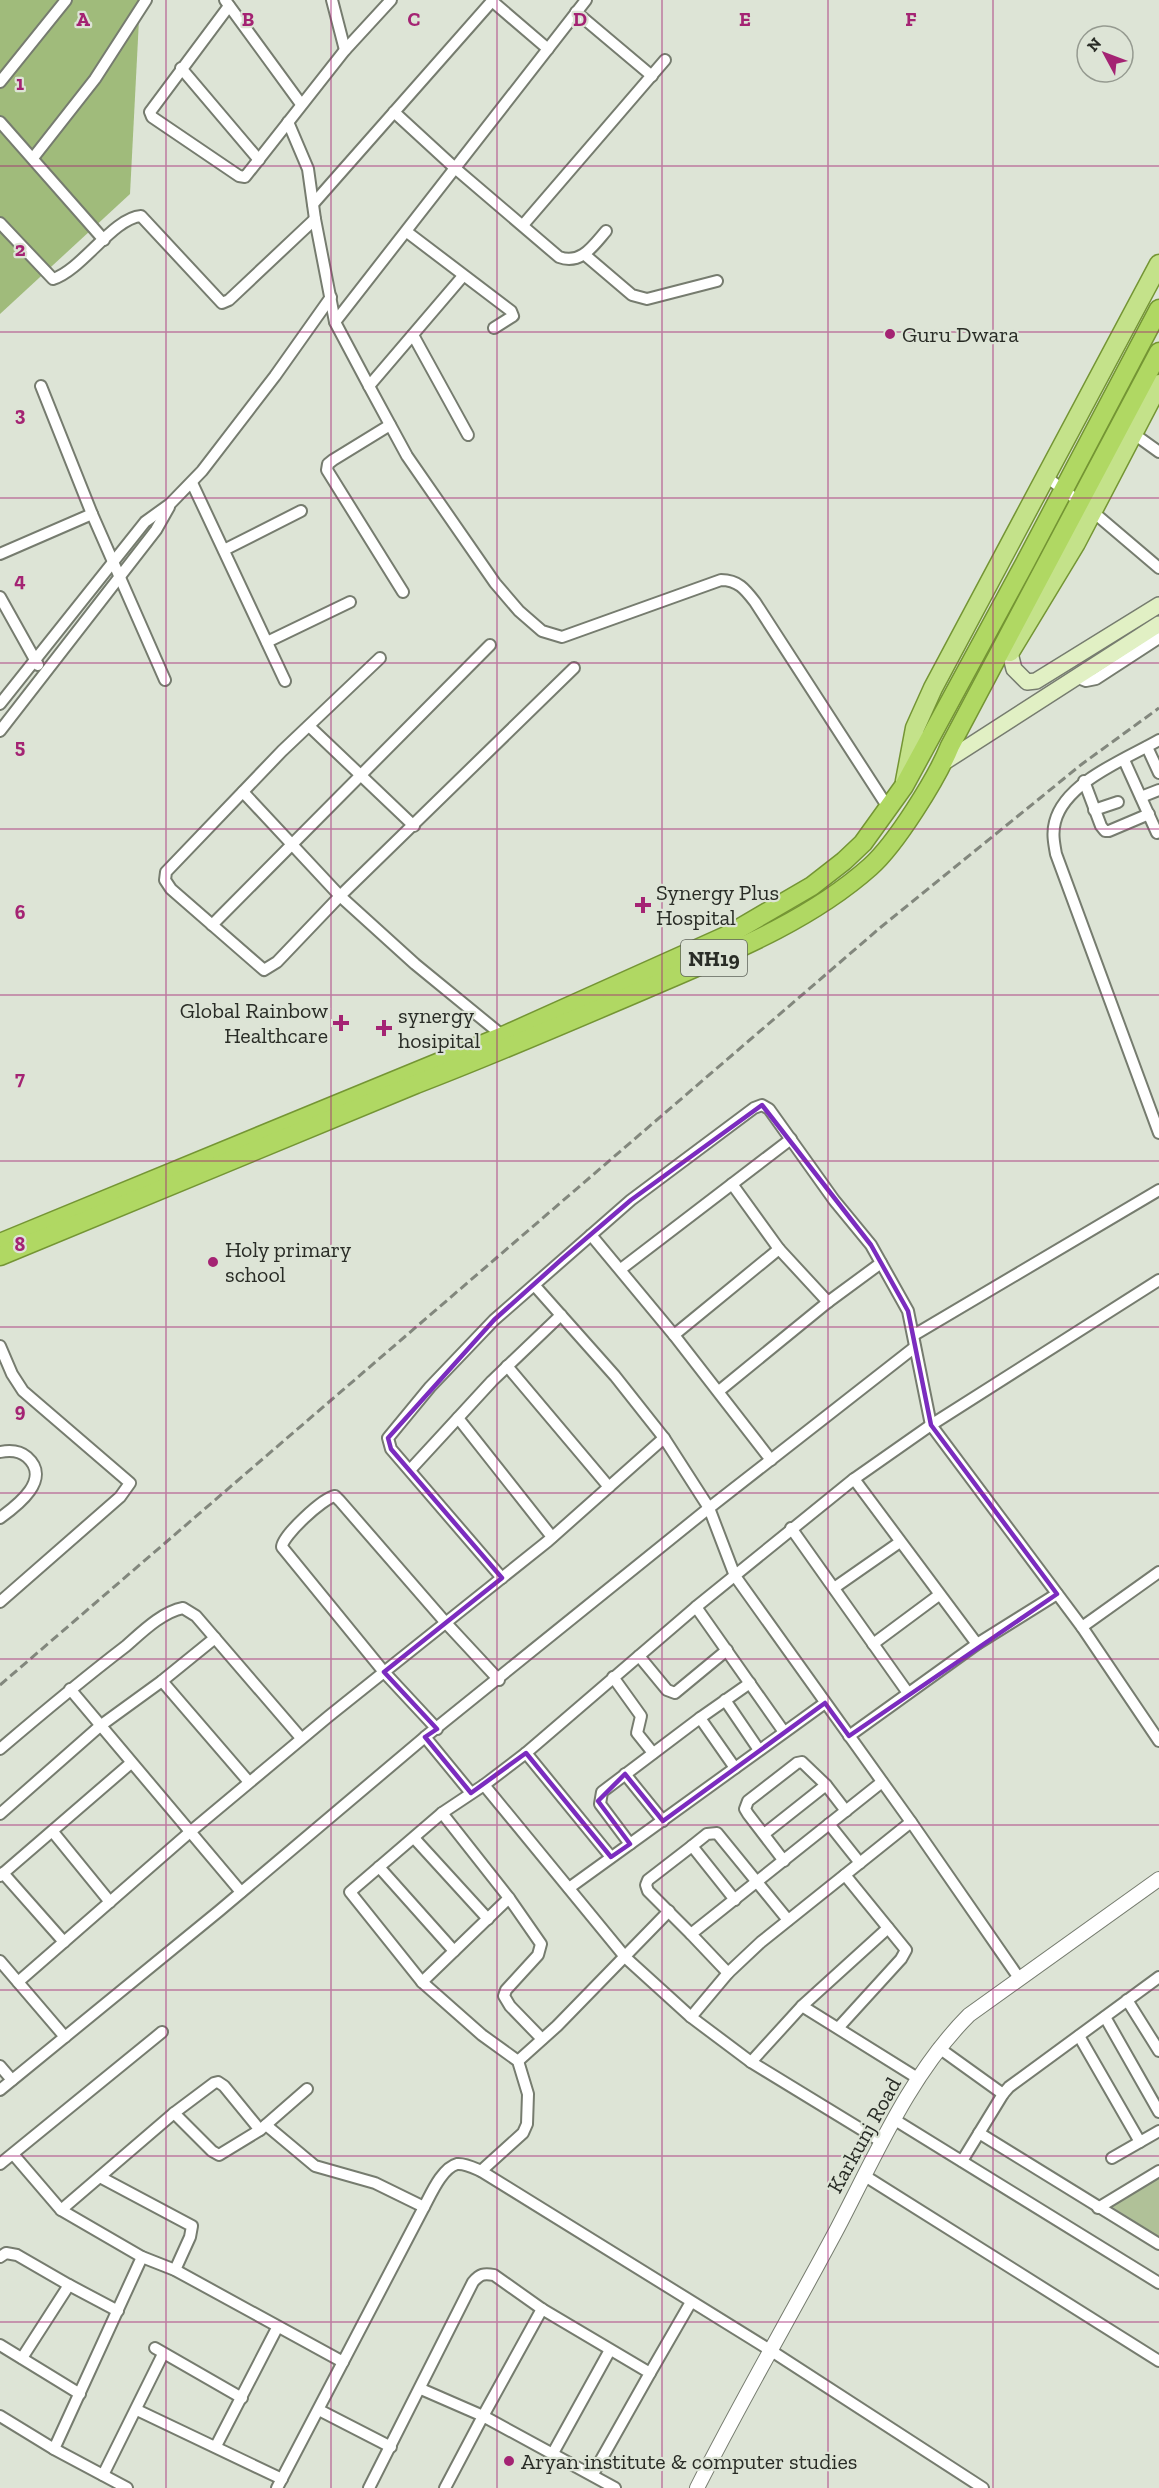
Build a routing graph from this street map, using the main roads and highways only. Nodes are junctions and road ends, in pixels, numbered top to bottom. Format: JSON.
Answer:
{"nodes":[{"id":1,"x":1159,"y":264,"type":"edge"},
{"id":2,"x":1159,"y":309,"type":"edge"},
{"id":3,"x":1159,"y":352,"type":"edge"},
{"id":4,"x":1159,"y":384,"type":"edge"},
{"id":5,"x":1086,"y":506,"type":"junction"},
{"id":6,"x":1159,"y":605,"type":"edge"},
{"id":7,"x":1159,"y":624,"type":"edge"},
{"id":8,"x":1008,"y":645,"type":"junction"},
{"id":9,"x":943,"y":763,"type":"junction"},
{"id":10,"x":904,"y":786,"type":"junction"},
{"id":11,"x":0,"y":1243,"type":"edge"},
{"id":12,"x":0,"y":1257,"type":"edge"}],
"edges":[{"from":1,"to":10,"type":"main road"},
{"from":2,"to":10,"type":"highway","number":"NH19"},
{"from":3,"to":5,"type":"highway","number":"NH19"},
{"from":4,"to":5,"type":"main road"},
{"from":5,"to":8,"type":"highway","number":"NH19"},
{"from":6,"to":8,"type":"main road"},
{"from":7,"to":9,"type":"main road"},
{"from":8,"to":9,"type":"highway","number":"NH19"},
{"from":9,"to":12,"type":"highway","number":"NH19"},
{"from":10,"to":11,"type":"highway","number":"NH19"}]}
